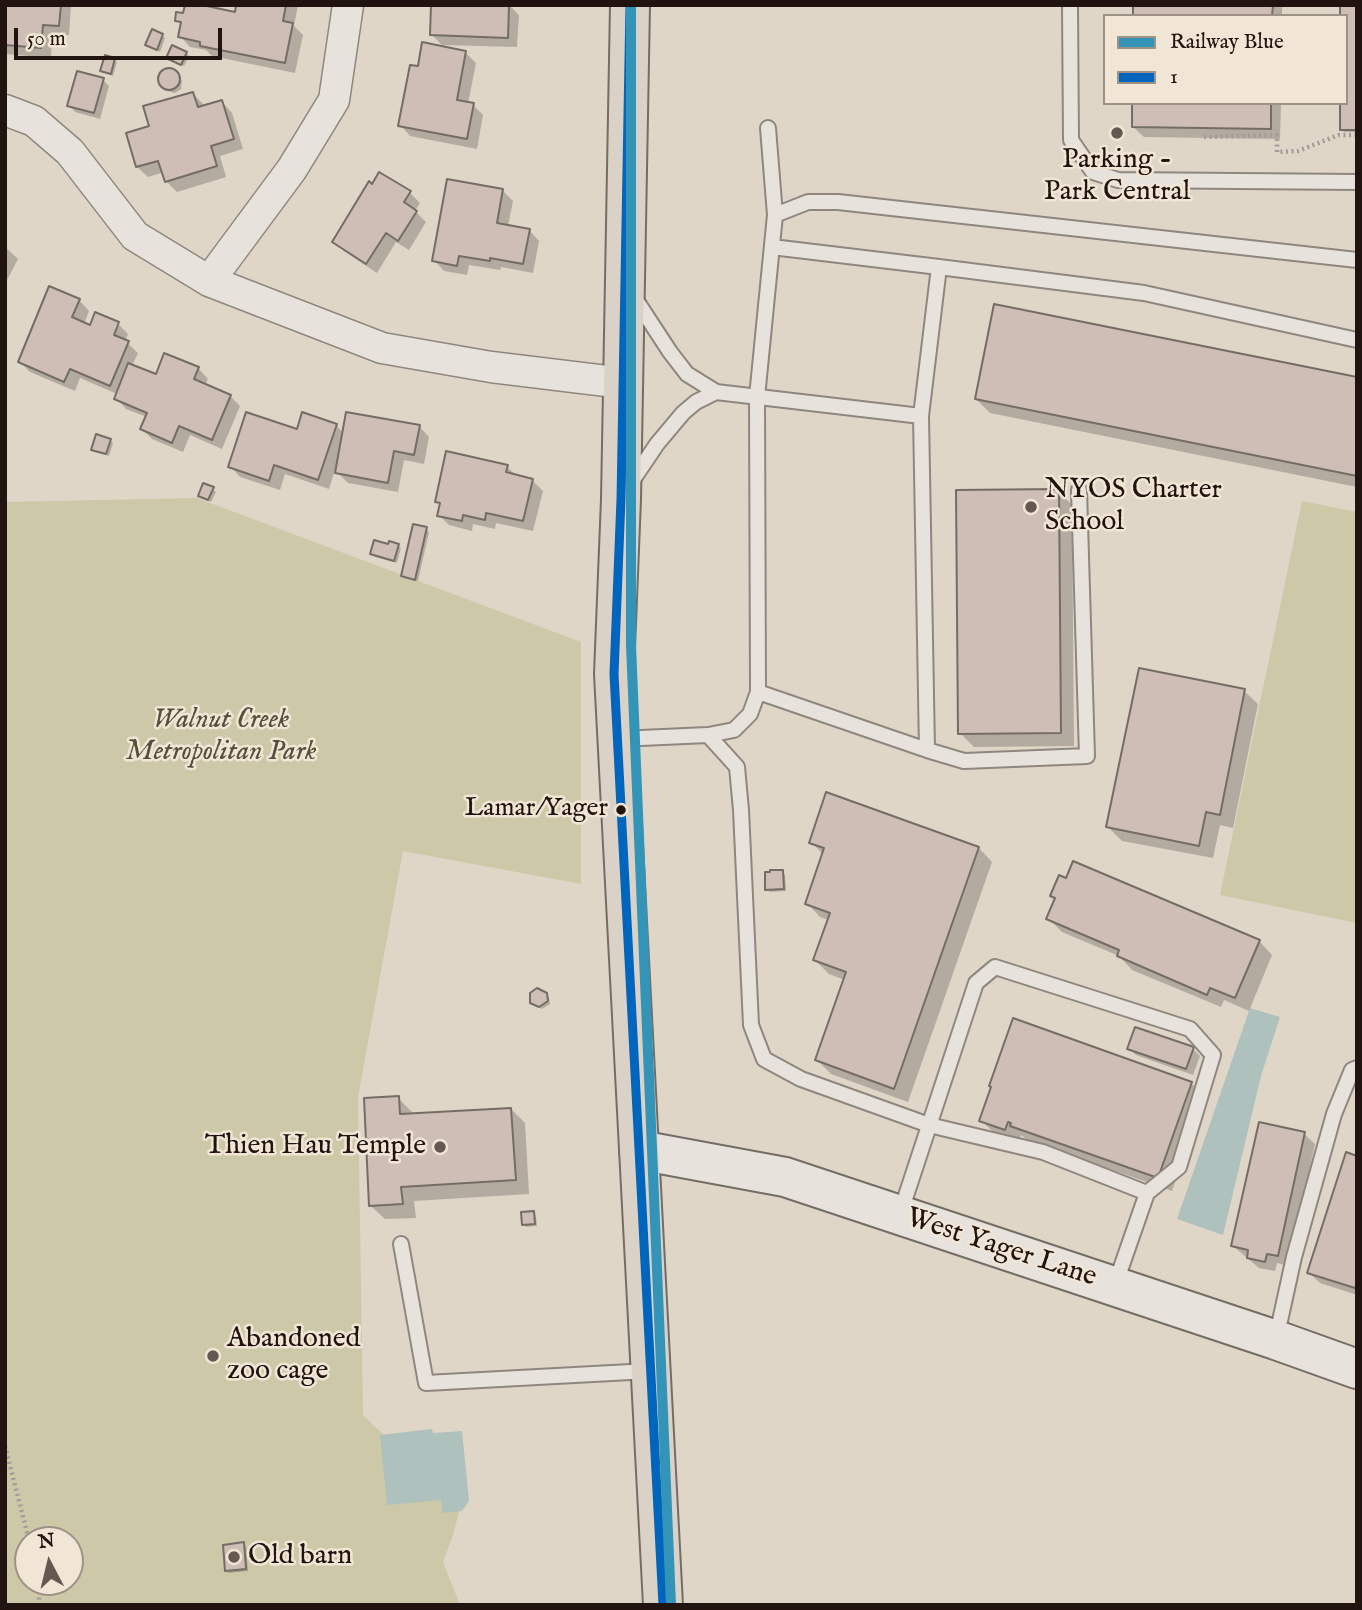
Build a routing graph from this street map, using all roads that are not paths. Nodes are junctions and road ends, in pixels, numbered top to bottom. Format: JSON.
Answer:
{"nodes":[{"id":1,"x":348,"y":5,"type":"edge"},
{"id":2,"x":630,"y":5,"type":"edge"},
{"id":3,"x":1070,"y":5,"type":"edge"},
{"id":4,"x":5,"y":110,"type":"edge"},
{"id":5,"x":768,"y":128,"type":"dead end"},
{"id":6,"x":1357,"y":182,"type":"edge"},
{"id":7,"x":775,"y":215,"type":"junction"},
{"id":8,"x":772,"y":247,"type":"junction"},
{"id":9,"x":1357,"y":260,"type":"edge"},
{"id":10,"x":939,"y":267,"type":"junction"},
{"id":11,"x":209,"y":281,"type":"junction"},
{"id":12,"x":625,"y":281,"type":"junction"},
{"id":13,"x":1357,"y":340,"type":"edge"},
{"id":14,"x":622,"y":383,"type":"junction"},
{"id":15,"x":716,"y":392,"type":"junction"},
{"id":16,"x":757,"y":397,"type":"junction"},
{"id":17,"x":921,"y":416,"type":"junction"},
{"id":18,"x":1079,"y":490,"type":"dead end"},
{"id":19,"x":621,"y":499,"type":"junction"},
{"id":20,"x":758,"y":692,"type":"junction"},
{"id":21,"x":708,"y":736,"type":"junction"},
{"id":22,"x":618,"y":739,"type":"junction"},
{"id":23,"x":927,"y":750,"type":"junction"},
{"id":24,"x":1357,"y":1068,"type":"edge"},
{"id":25,"x":929,"y":1125,"type":"junction"},
{"id":26,"x":639,"y":1150,"type":"junction"},
{"id":27,"x":1147,"y":1194,"type":"junction"},
{"id":28,"x":900,"y":1216,"type":"junction"},
{"id":29,"x":401,"y":1244,"type":"dead end"},
{"id":30,"x":1114,"y":1287,"type":"junction"},
{"id":31,"x":1276,"y":1340,"type":"junction"},
{"id":32,"x":1356,"y":1365,"type":"edge"},
{"id":33,"x":650,"y":1371,"type":"junction"},
{"id":34,"x":663,"y":1605,"type":"edge"}],
"edges":[{"from":1,"to":11,"type":"street"},
{"from":2,"to":12,"type":"main road"},
{"from":3,"to":6,"type":"lane"},
{"from":4,"to":11,"type":"street"},
{"from":5,"to":7,"type":"lane"},
{"from":7,"to":8,"type":"lane"},
{"from":7,"to":9,"type":"lane"},
{"from":8,"to":10,"type":"lane"},
{"from":8,"to":16,"type":"lane"},
{"from":10,"to":13,"type":"lane"},
{"from":10,"to":17,"type":"lane"},
{"from":11,"to":14,"type":"street"},
{"from":12,"to":14,"type":"main road"},
{"from":12,"to":15,"type":"lane"},
{"from":14,"to":19,"type":"main road"},
{"from":15,"to":16,"type":"lane"},
{"from":15,"to":19,"type":"lane"},
{"from":16,"to":17,"type":"lane"},
{"from":16,"to":20,"type":"lane"},
{"from":17,"to":23,"type":"lane"},
{"from":18,"to":23,"type":"lane"},
{"from":19,"to":22,"type":"main road"},
{"from":20,"to":21,"type":"lane"},
{"from":20,"to":23,"type":"lane"},
{"from":21,"to":22,"type":"lane"},
{"from":21,"to":25,"type":"lane"},
{"from":22,"to":26,"type":"main road"},
{"from":24,"to":31,"type":"lane"},
{"from":25,"to":27,"type":"lane"},
{"from":25,"to":27,"type":"lane"},
{"from":25,"to":28,"type":"lane"},
{"from":26,"to":28,"type":"main road","name":"West Yager Lane"},
{"from":26,"to":33,"type":"main road"},
{"from":27,"to":30,"type":"lane"},
{"from":28,"to":30,"type":"main road","name":"West Yager Lane"},
{"from":29,"to":33,"type":"lane"},
{"from":30,"to":31,"type":"main road","name":"West Yager Lane"},
{"from":31,"to":32,"type":"main road","name":"West Yager Lane"},
{"from":33,"to":34,"type":"main road"}]}
